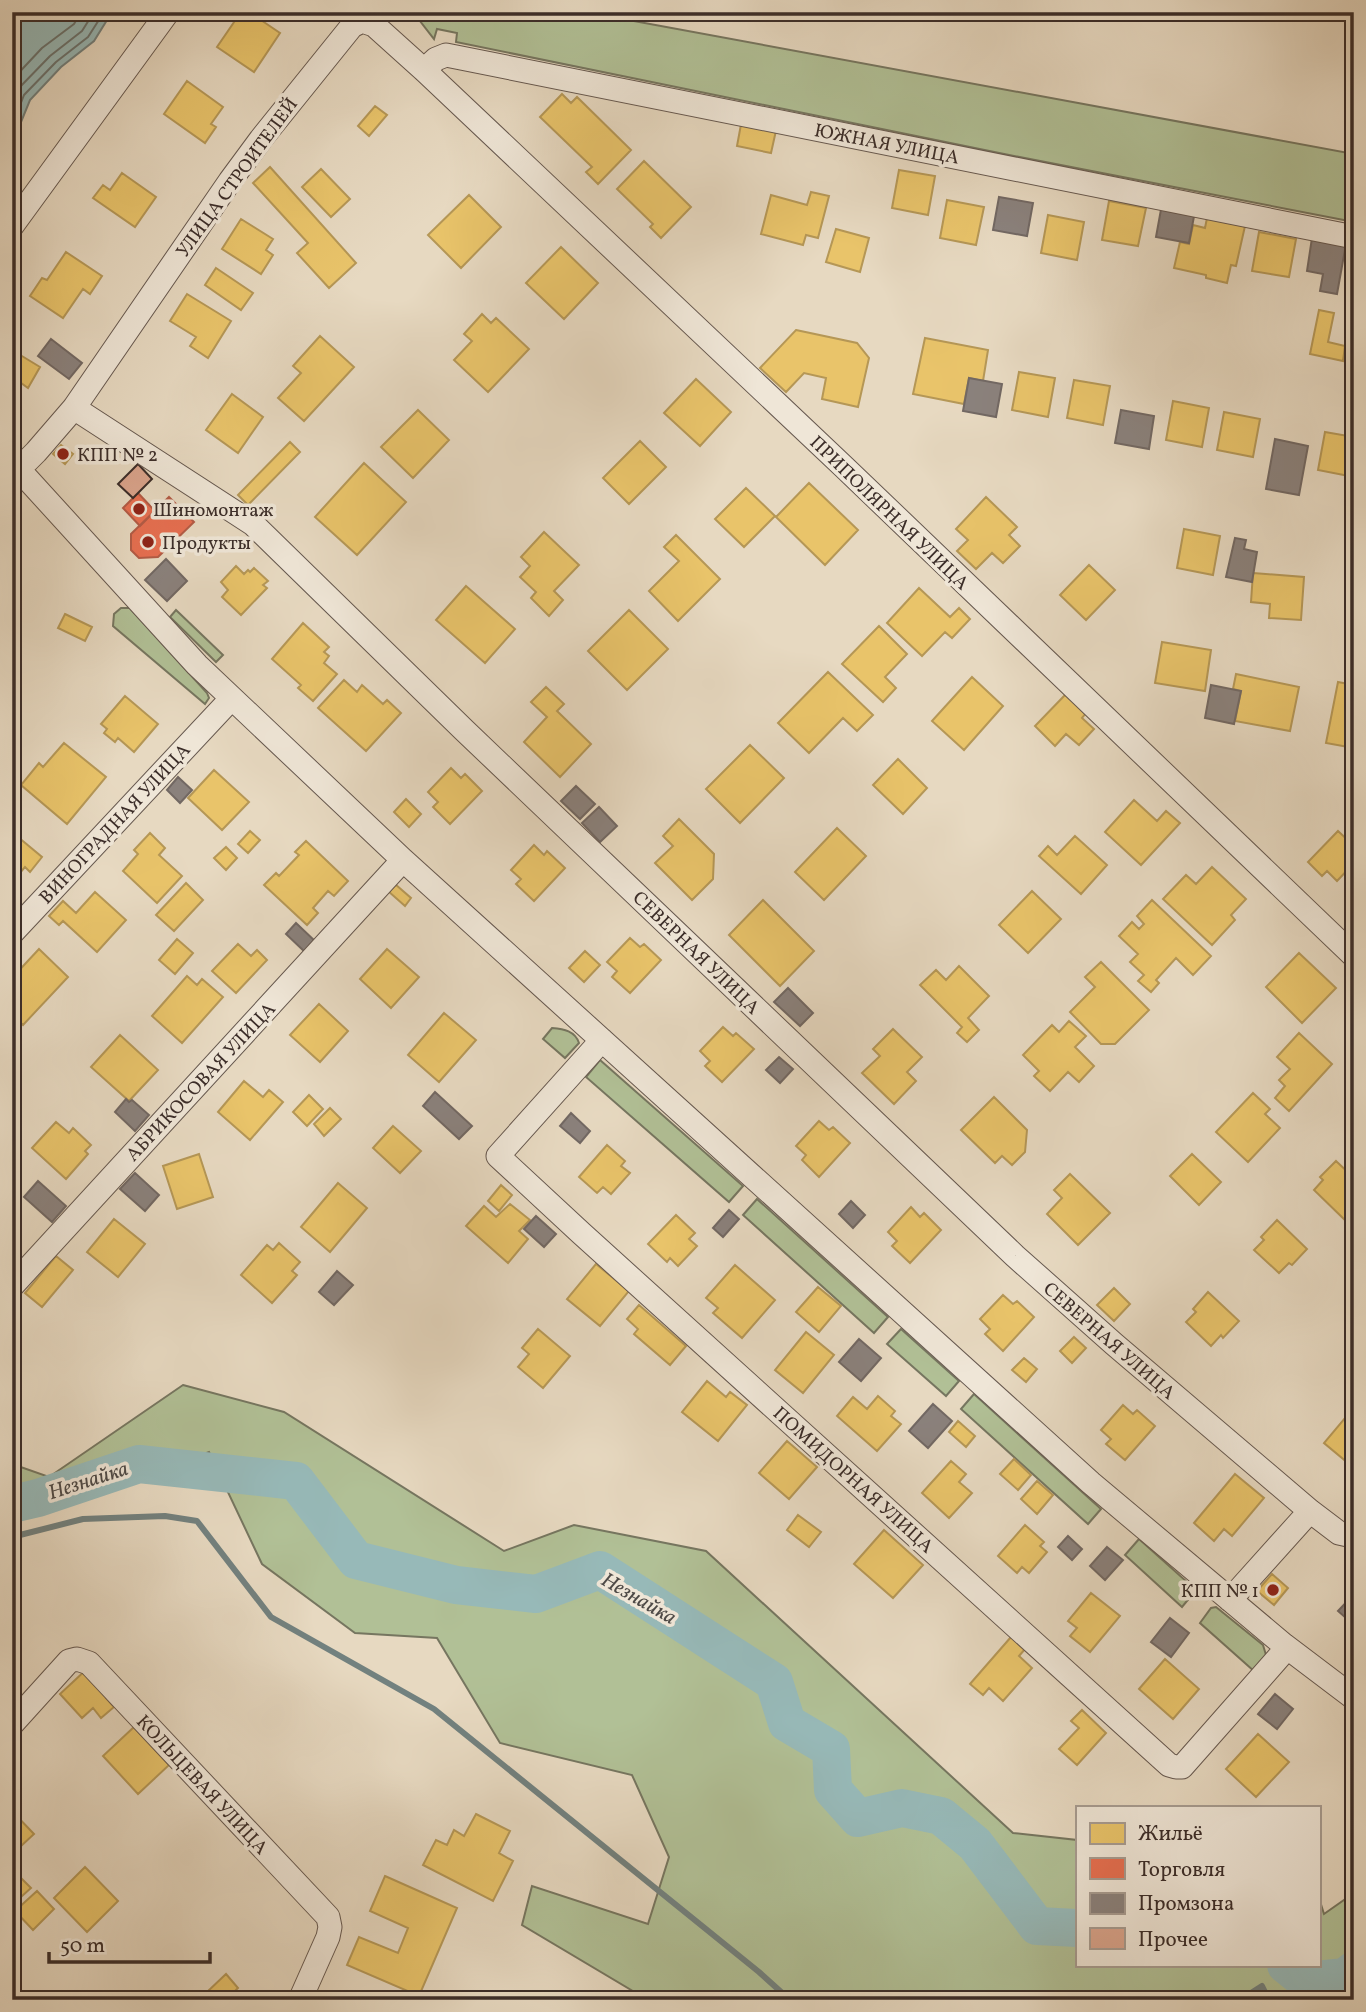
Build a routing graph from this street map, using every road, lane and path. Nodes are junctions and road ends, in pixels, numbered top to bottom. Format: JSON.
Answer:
{"nodes":[{"id":1,"x":168,"y":12,"type":"edge"},
{"id":2,"x":424,"y":70,"type":"junction"},
{"id":3,"x":12,"y":226,"type":"edge"},
{"id":4,"x":1354,"y":237,"type":"edge"},
{"id":5,"x":74,"y":408,"type":"junction"},
{"id":6,"x":15,"y":466,"type":"edge"},
{"id":7,"x":223,"y":706,"type":"junction"},
{"id":8,"x":396,"y":868,"type":"junction"},
{"id":9,"x":12,"y":933,"type":"edge"},
{"id":10,"x":1354,"y":956,"type":"edge"},
{"id":11,"x":602,"y":1040,"type":"junction"},
{"id":12,"x":12,"y":1286,"type":"edge"},
{"id":13,"x":1310,"y":1511,"type":"junction"},
{"id":14,"x":1354,"y":1529,"type":"edge"},
{"id":15,"x":1230,"y":1601,"type":"junction"},
{"id":16,"x":1287,"y":1648,"type":"junction"},
{"id":17,"x":1354,"y":1698,"type":"edge"},
{"id":18,"x":12,"y":1724,"type":"edge"},
{"id":19,"x":300,"y":2000,"type":"edge"}],
"edges":[{"from":1,"to":3,"type":"street"},
{"from":2,"to":4,"type":"street","name":"ЮЖНАЯ УЛИЦА"},
{"from":2,"to":5,"type":"street","name":"УЛИЦА СТРОИТЕЛЕЙ"},
{"from":2,"to":10,"type":"street","name":"ПРИПОЛЯРНАЯ УЛИЦА"},
{"from":5,"to":6,"type":"street","name":"УЛИЦА СТРОИТЕЛЕЙ"},
{"from":5,"to":13,"type":"street","name":"СЕВЕРНАЯ УЛИЦА"},
{"from":6,"to":7,"type":"street"},
{"from":7,"to":8,"type":"street"},
{"from":7,"to":9,"type":"street","name":"ВИНОГРАДНАЯ УЛИЦА"},
{"from":8,"to":11,"type":"street"},
{"from":8,"to":12,"type":"street","name":"АБРИКОСОВАЯ УЛИЦА"},
{"from":11,"to":15,"type":"street"},
{"from":11,"to":16,"type":"street","name":"ПОМИДОРНАЯ УЛИЦА"},
{"from":13,"to":14,"type":"street","name":"СЕВЕРНАЯ УЛИЦА"},
{"from":13,"to":15,"type":"street"},
{"from":15,"to":16,"type":"street"},
{"from":16,"to":17,"type":"street"},
{"from":18,"to":19,"type":"street","name":"КОЛЬЦЕВАЯ УЛИЦА"}]}
